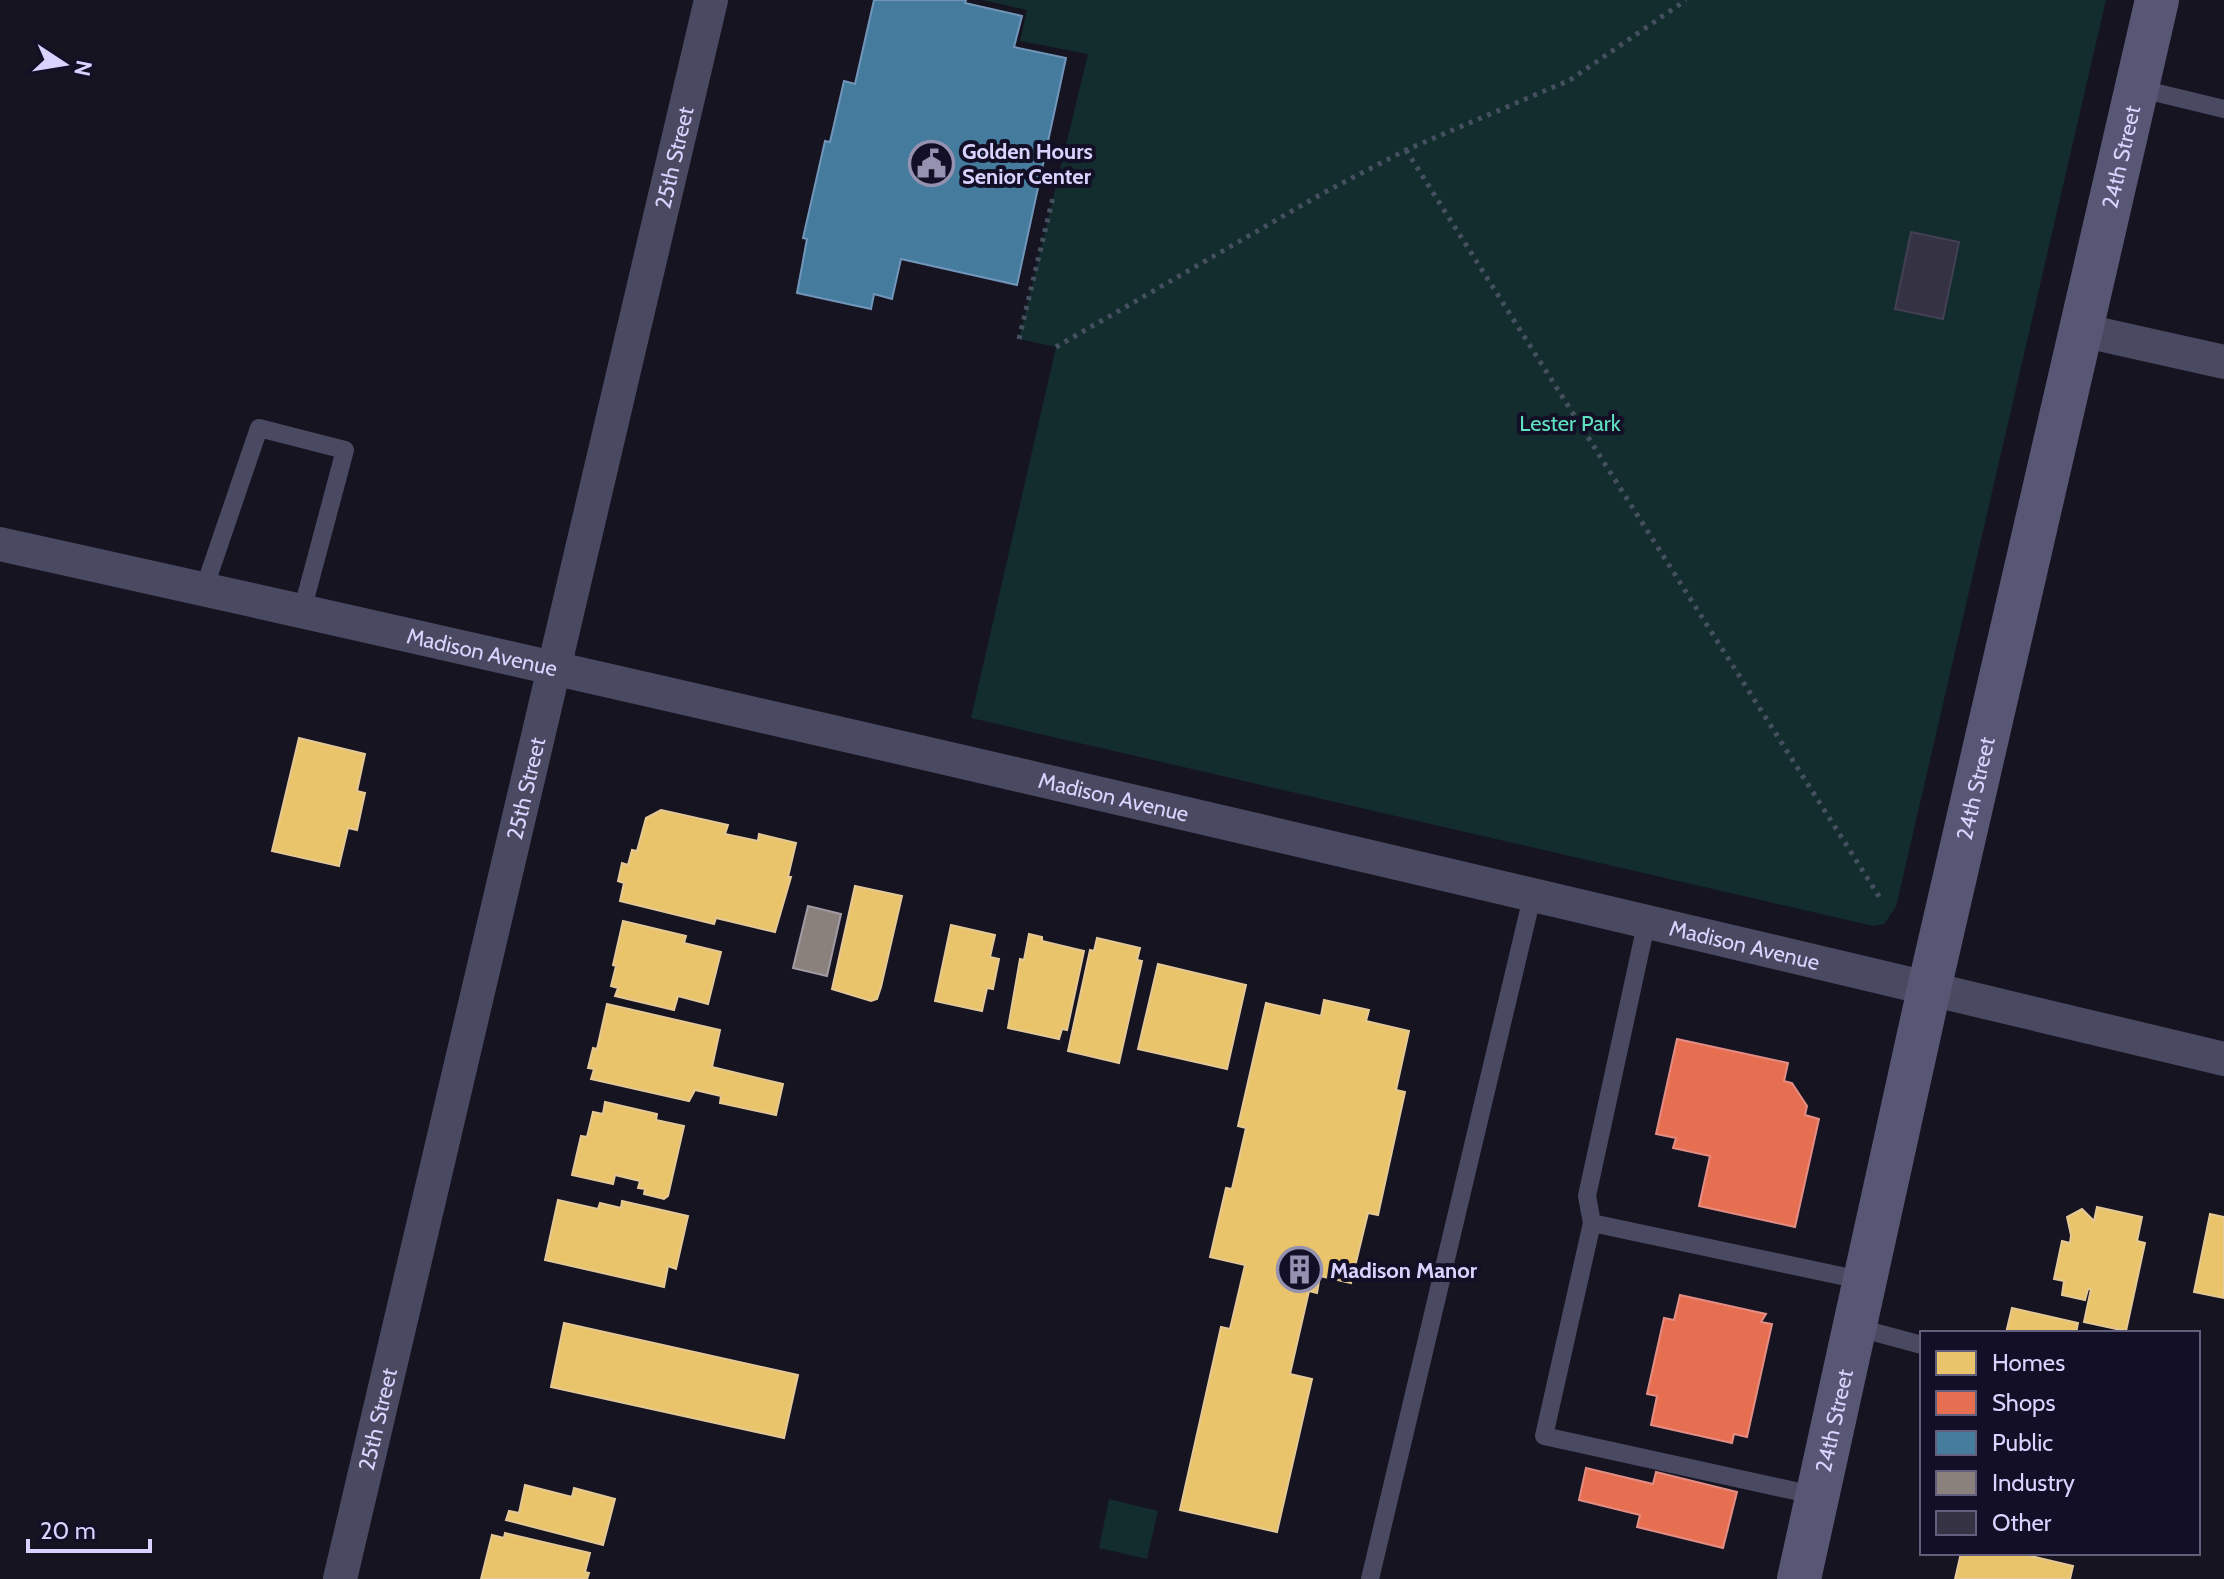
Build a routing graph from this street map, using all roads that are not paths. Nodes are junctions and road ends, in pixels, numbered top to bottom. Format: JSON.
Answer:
{"nodes":[{"id":1,"x":711,"y":0,"type":"edge"},
{"id":2,"x":2157,"y":0,"type":"edge"},
{"id":3,"x":2137,"y":88,"type":"junction"},
{"id":4,"x":2224,"y":109,"type":"edge"},
{"id":5,"x":2081,"y":330,"type":"junction"},
{"id":6,"x":2224,"y":362,"type":"edge"},
{"id":7,"x":0,"y":544,"type":"edge"},
{"id":8,"x":204,"y":589,"type":"junction"},
{"id":9,"x":302,"y":611,"type":"junction"},
{"id":10,"x":553,"y":666,"type":"junction"},
{"id":11,"x":1533,"y":893,"type":"junction"},
{"id":12,"x":1647,"y":920,"type":"junction"},
{"id":13,"x":1929,"y":989,"type":"junction"},
{"id":14,"x":2224,"y":1059,"type":"edge"},
{"id":15,"x":1592,"y":1223,"type":"junction"},
{"id":16,"x":1865,"y":1281,"type":"junction"},
{"id":17,"x":1855,"y":1327,"type":"junction"},
{"id":18,"x":1920,"y":1344,"type":"edge"},
{"id":19,"x":1818,"y":1496,"type":"junction"},
{"id":20,"x":340,"y":1579,"type":"edge"},
{"id":21,"x":1370,"y":1579,"type":"edge"},
{"id":22,"x":1799,"y":1579,"type":"edge"}],
"edges":[{"from":1,"to":10,"type":"street","name":"25th Street"},
{"from":2,"to":3,"type":"street","name":"24th Street"},
{"from":3,"to":4,"type":"lane"},
{"from":3,"to":5,"type":"street","name":"24th Street"},
{"from":5,"to":6,"type":"street"},
{"from":5,"to":13,"type":"street","name":"24th Street"},
{"from":7,"to":8,"type":"street","name":"Madison Avenue"},
{"from":8,"to":9,"type":"street","name":"Madison Avenue"},
{"from":8,"to":9,"type":"lane"},
{"from":9,"to":10,"type":"street","name":"Madison Avenue"},
{"from":10,"to":11,"type":"street","name":"Madison Avenue"},
{"from":10,"to":20,"type":"street","name":"25th Street"},
{"from":11,"to":12,"type":"street","name":"Madison Avenue"},
{"from":11,"to":21,"type":"lane"},
{"from":12,"to":13,"type":"street","name":"Madison Avenue"},
{"from":12,"to":15,"type":"lane"},
{"from":13,"to":14,"type":"street","name":"Madison Avenue"},
{"from":13,"to":16,"type":"street","name":"24th Street"},
{"from":15,"to":16,"type":"lane"},
{"from":15,"to":19,"type":"lane"},
{"from":16,"to":17,"type":"street","name":"24th Street"},
{"from":17,"to":18,"type":"lane"},
{"from":17,"to":19,"type":"street","name":"24th Street"},
{"from":19,"to":22,"type":"street","name":"24th Street"}]}
